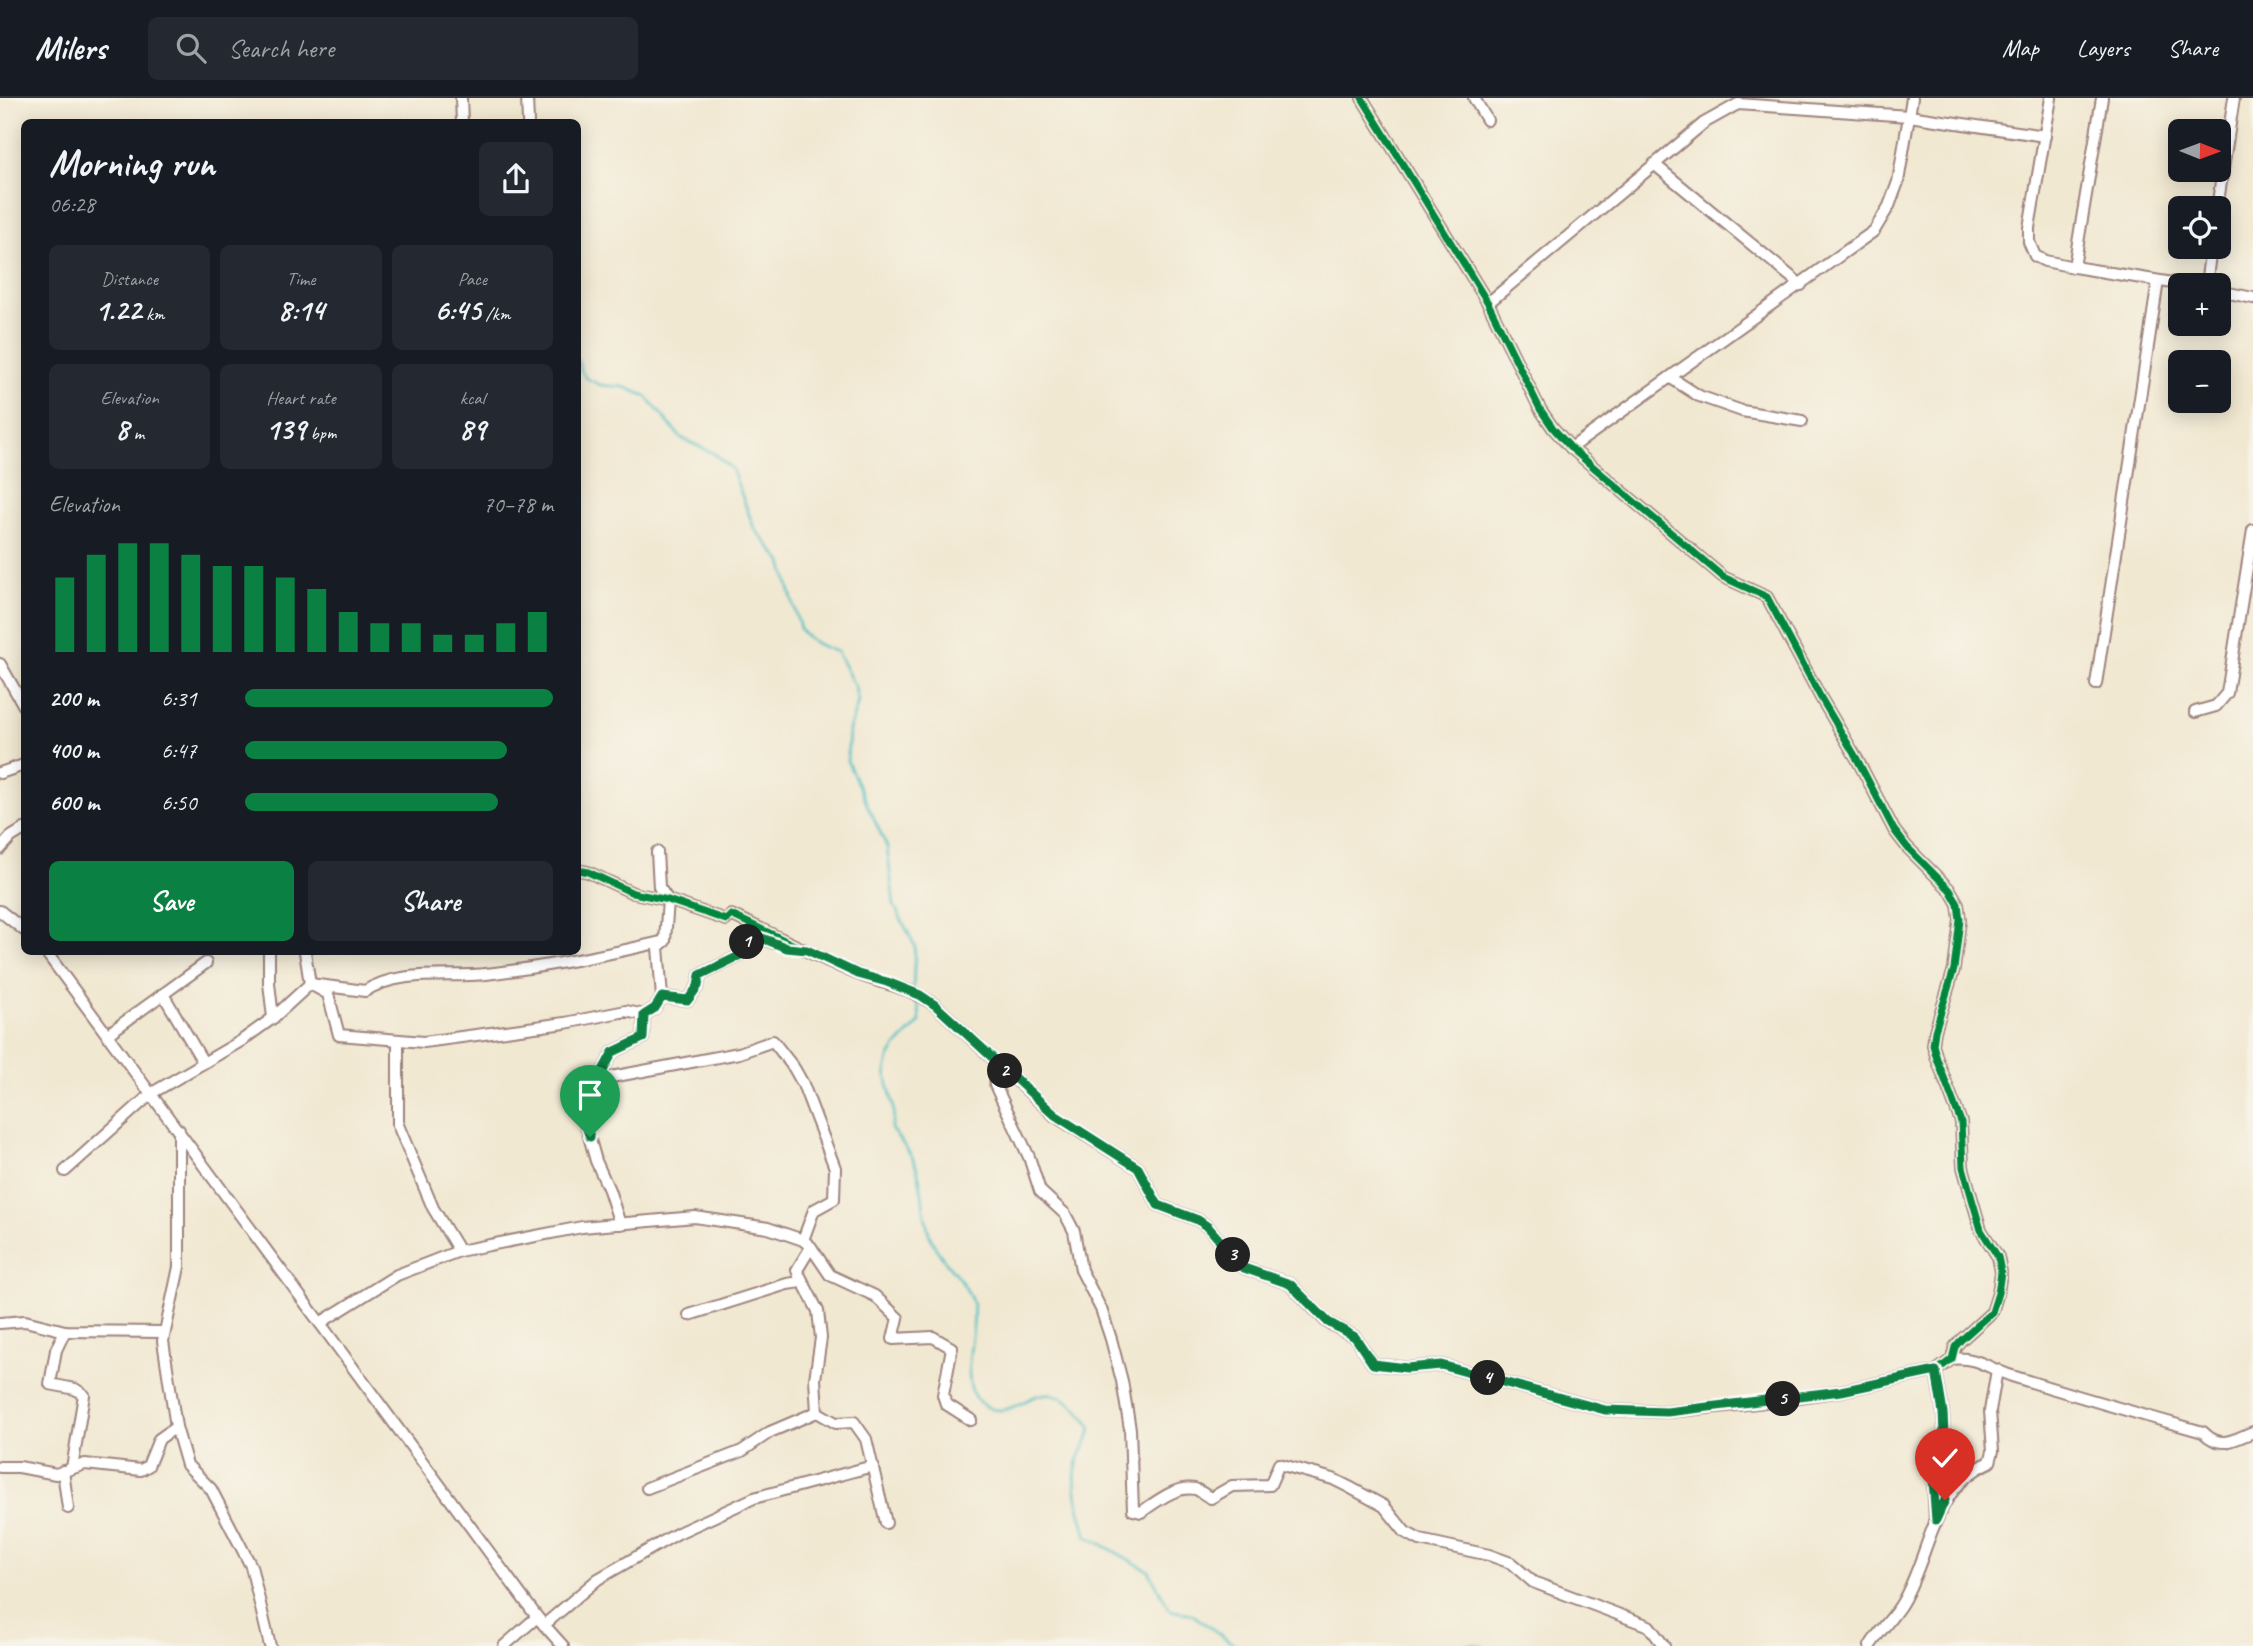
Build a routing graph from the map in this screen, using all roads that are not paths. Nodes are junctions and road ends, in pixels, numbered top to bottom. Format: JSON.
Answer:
{"nodes":[{"id":1,"x":461,"y":98,"type":"edge"},
{"id":2,"x":527,"y":98,"type":"edge"},
{"id":3,"x":1362,"y":98,"type":"edge"},
{"id":4,"x":1474,"y":98,"type":"edge"},
{"id":5,"x":1912,"y":98,"type":"edge"},
{"id":6,"x":2051,"y":98,"type":"edge"},
{"id":7,"x":2102,"y":98,"type":"edge"},
{"id":8,"x":2234,"y":98,"type":"edge"},
{"id":9,"x":1738,"y":101,"type":"edge"},
{"id":10,"x":1909,"y":116,"type":"junction"},
{"id":11,"x":462,"y":119,"type":"edge"},
{"id":12,"x":528,"y":119,"type":"edge"},
{"id":13,"x":1488,"y":120,"type":"dead end"},
{"id":14,"x":2045,"y":136,"type":"junction"},
{"id":15,"x":1654,"y":164,"type":"junction"},
{"id":16,"x":2219,"y":196,"type":"edge"},
{"id":17,"x":2074,"y":267,"type":"junction"},
{"id":18,"x":2158,"y":281,"type":"junction"},
{"id":19,"x":2168,"y":282,"type":"edge"},
{"id":20,"x":1801,"y":285,"type":"junction"},
{"id":21,"x":2231,"y":293,"type":"edge"},
{"id":22,"x":2253,"y":298,"type":"edge"},
{"id":23,"x":1488,"y":303,"type":"junction"},
{"id":24,"x":1671,"y":377,"type":"junction"},
{"id":25,"x":1802,"y":421,"type":"dead end"},
{"id":26,"x":1571,"y":448,"type":"junction"},
{"id":27,"x":2253,"y":530,"type":"edge"},
{"id":28,"x":0,"y":664,"type":"edge"},
{"id":29,"x":2096,"y":684,"type":"dead end"},
{"id":30,"x":21,"y":701,"type":"edge"},
{"id":31,"x":2195,"y":712,"type":"dead end"},
{"id":32,"x":21,"y":766,"type":"edge"},
{"id":33,"x":0,"y":773,"type":"edge"},
{"id":34,"x":21,"y":831,"type":"edge"},
{"id":35,"x":0,"y":849,"type":"edge"},
{"id":36,"x":657,"y":852,"type":"dead end"},
{"id":37,"x":581,"y":871,"type":"edge"},
{"id":38,"x":668,"y":900,"type":"junction"},
{"id":39,"x":0,"y":911,"type":"edge"},
{"id":40,"x":21,"y":928,"type":"edge"},
{"id":41,"x":665,"y":940,"type":"junction"},
{"id":42,"x":807,"y":950,"type":"junction"},
{"id":43,"x":48,"y":955,"type":"edge"},
{"id":44,"x":269,"y":955,"type":"edge"},
{"id":45,"x":305,"y":955,"type":"edge"},
{"id":46,"x":206,"y":963,"type":"dead end"},
{"id":47,"x":310,"y":984,"type":"junction"},
{"id":48,"x":163,"y":994,"type":"junction"},
{"id":49,"x":662,"y":997,"type":"junction"},
{"id":50,"x":644,"y":1015,"type":"junction"},
{"id":51,"x":272,"y":1018,"type":"junction"},
{"id":52,"x":108,"y":1034,"type":"junction"},
{"id":53,"x":398,"y":1040,"type":"junction"},
{"id":54,"x":203,"y":1062,"type":"junction"},
{"id":55,"x":997,"y":1064,"type":"junction"},
{"id":56,"x":601,"y":1074,"type":"junction"},
{"id":57,"x":152,"y":1093,"type":"junction"},
{"id":58,"x":179,"y":1130,"type":"junction"},
{"id":59,"x":65,"y":1171,"type":"dead end"},
{"id":60,"x":620,"y":1223,"type":"junction"},
{"id":61,"x":807,"y":1243,"type":"junction"},
{"id":62,"x":459,"y":1251,"type":"junction"},
{"id":63,"x":797,"y":1270,"type":"junction"},
{"id":64,"x":689,"y":1315,"type":"dead end"},
{"id":65,"x":320,"y":1322,"type":"junction"},
{"id":66,"x":0,"y":1323,"type":"edge"},
{"id":67,"x":65,"y":1331,"type":"junction"},
{"id":68,"x":164,"y":1332,"type":"junction"},
{"id":69,"x":1952,"y":1359,"type":"junction"},
{"id":70,"x":1997,"y":1370,"type":"junction"},
{"id":71,"x":1936,"y":1371,"type":"junction"},
{"id":72,"x":817,"y":1412,"type":"junction"},
{"id":73,"x":971,"y":1420,"type":"dead end"},
{"id":74,"x":176,"y":1427,"type":"junction"},
{"id":75,"x":2253,"y":1432,"type":"edge"},
{"id":76,"x":0,"y":1466,"type":"edge"},
{"id":77,"x":873,"y":1466,"type":"junction"},
{"id":78,"x":67,"y":1470,"type":"junction"},
{"id":79,"x":647,"y":1488,"type":"dead end"},
{"id":80,"x":68,"y":1508,"type":"dead end"},
{"id":81,"x":1936,"y":1520,"type":"junction"},
{"id":82,"x":886,"y":1523,"type":"dead end"},
{"id":83,"x":540,"y":1621,"type":"junction"},
{"id":84,"x":270,"y":1646,"type":"edge"},
{"id":85,"x":504,"y":1646,"type":"edge"},
{"id":86,"x":563,"y":1646,"type":"edge"},
{"id":87,"x":1664,"y":1646,"type":"edge"},
{"id":88,"x":1870,"y":1646,"type":"edge"}],
"edges":[{"from":1,"to":11,"type":"street"},
{"from":2,"to":12,"type":"street"},
{"from":3,"to":23,"type":"street"},
{"from":4,"to":13,"type":"street"},
{"from":5,"to":10,"type":"street"},
{"from":6,"to":14,"type":"street"},
{"from":7,"to":17,"type":"street"},
{"from":8,"to":16,"type":"street"},
{"from":9,"to":10,"type":"street"},
{"from":9,"to":15,"type":"street"},
{"from":10,"to":14,"type":"street"},
{"from":10,"to":20,"type":"street"},
{"from":14,"to":17,"type":"street"},
{"from":15,"to":20,"type":"street"},
{"from":15,"to":23,"type":"street"},
{"from":17,"to":18,"type":"street"},
{"from":18,"to":19,"type":"street"},
{"from":18,"to":29,"type":"street"},
{"from":20,"to":24,"type":"street"},
{"from":21,"to":22,"type":"street"},
{"from":23,"to":26,"type":"street"},
{"from":24,"to":25,"type":"street"},
{"from":24,"to":26,"type":"street"},
{"from":26,"to":69,"type":"street"},
{"from":27,"to":31,"type":"street"},
{"from":28,"to":30,"type":"street"},
{"from":32,"to":33,"type":"street"},
{"from":34,"to":35,"type":"street"},
{"from":36,"to":38,"type":"street"},
{"from":37,"to":38,"type":"street"},
{"from":38,"to":41,"type":"street"},
{"from":38,"to":42,"type":"street"},
{"from":39,"to":40,"type":"street"},
{"from":41,"to":47,"type":"street"},
{"from":41,"to":49,"type":"street"},
{"from":42,"to":49,"type":"street"},
{"from":42,"to":55,"type":"street"},
{"from":43,"to":52,"type":"street"},
{"from":44,"to":51,"type":"street"},
{"from":45,"to":47,"type":"street"},
{"from":46,"to":48,"type":"street"},
{"from":47,"to":51,"type":"street"},
{"from":47,"to":53,"type":"street"},
{"from":48,"to":52,"type":"street"},
{"from":48,"to":54,"type":"street"},
{"from":49,"to":50,"type":"street"},
{"from":50,"to":53,"type":"street"},
{"from":50,"to":56,"type":"street"},
{"from":51,"to":54,"type":"street"},
{"from":52,"to":57,"type":"street"},
{"from":53,"to":62,"type":"street"},
{"from":54,"to":57,"type":"street"},
{"from":55,"to":71,"type":"street"},
{"from":55,"to":87,"type":"street"},
{"from":56,"to":60,"type":"street"},
{"from":56,"to":61,"type":"street"},
{"from":57,"to":58,"type":"street"},
{"from":57,"to":59,"type":"street"},
{"from":58,"to":65,"type":"street"},
{"from":58,"to":68,"type":"street"},
{"from":60,"to":61,"type":"street"},
{"from":60,"to":62,"type":"street"},
{"from":61,"to":63,"type":"street"},
{"from":61,"to":73,"type":"street"},
{"from":62,"to":65,"type":"street"},
{"from":63,"to":64,"type":"street"},
{"from":63,"to":72,"type":"street"},
{"from":65,"to":83,"type":"street"},
{"from":66,"to":67,"type":"street"},
{"from":67,"to":68,"type":"street"},
{"from":67,"to":78,"type":"street"},
{"from":68,"to":74,"type":"street"},
{"from":69,"to":70,"type":"street"},
{"from":69,"to":71,"type":"street"},
{"from":70,"to":75,"type":"street"},
{"from":70,"to":81,"type":"street"},
{"from":71,"to":81,"type":"street"},
{"from":72,"to":77,"type":"street"},
{"from":72,"to":79,"type":"street"},
{"from":74,"to":78,"type":"street"},
{"from":74,"to":84,"type":"street"},
{"from":76,"to":78,"type":"street"},
{"from":77,"to":82,"type":"street"},
{"from":77,"to":83,"type":"street"},
{"from":78,"to":80,"type":"street"},
{"from":81,"to":88,"type":"street"},
{"from":83,"to":85,"type":"street"},
{"from":83,"to":86,"type":"street"}]}
